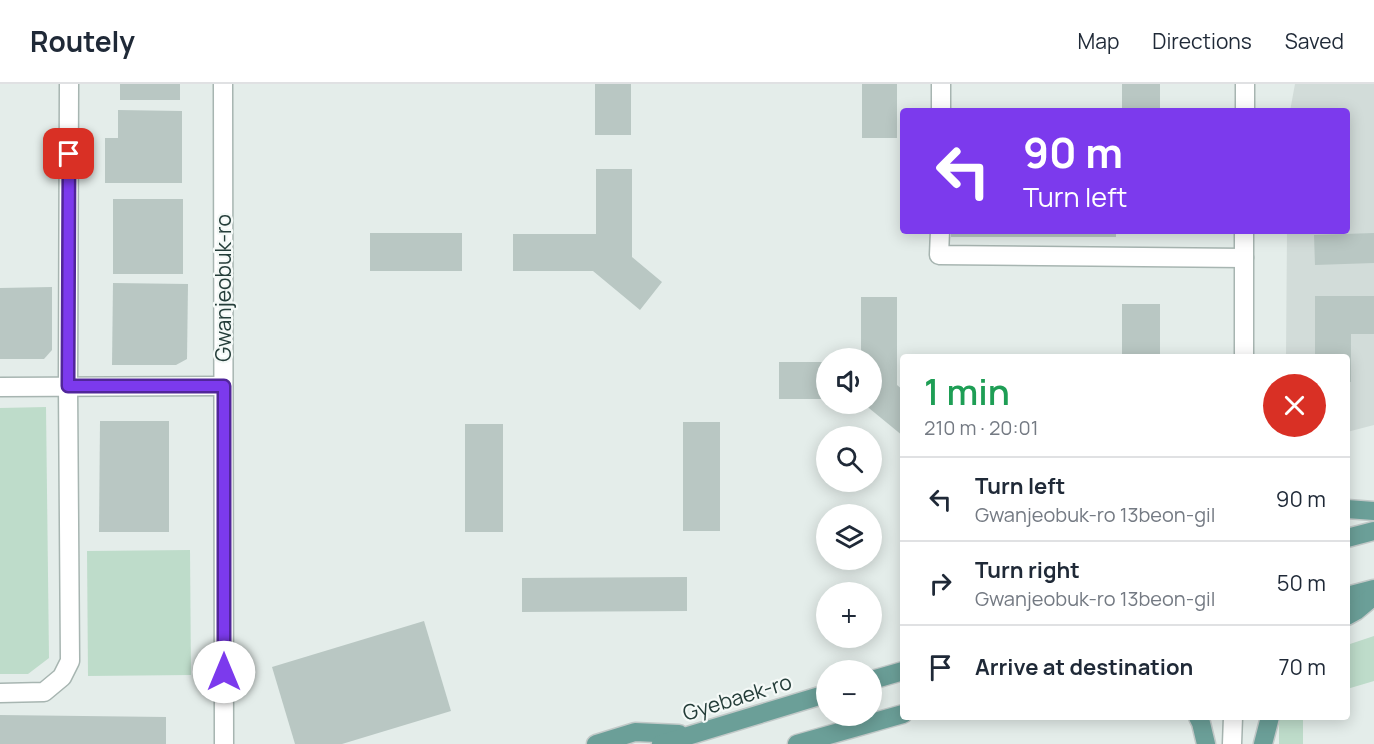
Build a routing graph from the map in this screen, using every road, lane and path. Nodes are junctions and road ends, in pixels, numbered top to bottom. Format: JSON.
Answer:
{"nodes":[{"id":1,"x":69,"y":84,"type":"edge"},
{"id":2,"x":224,"y":84,"type":"edge"},
{"id":3,"x":941,"y":84,"type":"edge"},
{"id":4,"x":1245,"y":84,"type":"edge"},
{"id":5,"x":940,"y":108,"type":"edge"},
{"id":6,"x":1245,"y":108,"type":"edge"},
{"id":7,"x":940,"y":234,"type":"edge"},
{"id":8,"x":1244,"y":234,"type":"edge"},
{"id":9,"x":1244,"y":258,"type":"junction"},
{"id":10,"x":1244,"y":354,"type":"edge"},
{"id":11,"x":68,"y":386,"type":"junction"},
{"id":12,"x":224,"y":386,"type":"junction"},
{"id":13,"x":0,"y":387,"type":"edge"},
{"id":14,"x":1350,"y":509,"type":"edge"},
{"id":15,"x":1374,"y":511,"type":"edge"},
{"id":16,"x":1374,"y":531,"type":"edge"},
{"id":17,"x":1350,"y":537,"type":"edge"},
{"id":18,"x":1374,"y":589,"type":"edge"},
{"id":19,"x":1350,"y":595,"type":"edge"},
{"id":20,"x":1374,"y":596,"type":"edge"},
{"id":21,"x":1350,"y":614,"type":"edge"},
{"id":22,"x":900,"y":672,"type":"edge"},
{"id":23,"x":882,"y":677,"type":"edge"},
{"id":24,"x":0,"y":693,"type":"edge"},
{"id":25,"x":816,"y":697,"type":"edge"},
{"id":26,"x":900,"y":715,"type":"edge"},
{"id":27,"x":1200,"y":720,"type":"edge"},
{"id":28,"x":1233,"y":720,"type":"edge"},
{"id":29,"x":1269,"y":720,"type":"edge"},
{"id":30,"x":690,"y":735,"type":"junction"},
{"id":31,"x":224,"y":744,"type":"edge"},
{"id":32,"x":596,"y":744,"type":"edge"},
{"id":33,"x":661,"y":744,"type":"edge"},
{"id":34,"x":797,"y":744,"type":"edge"},
{"id":35,"x":1206,"y":744,"type":"edge"},
{"id":36,"x":1232,"y":744,"type":"edge"},
{"id":37,"x":1263,"y":744,"type":"edge"}],
"edges":[{"from":1,"to":11,"type":"street"},
{"from":2,"to":12,"type":"street","name":"Gwanjeobuk-ro"},
{"from":3,"to":5,"type":"street"},
{"from":4,"to":6,"type":"street"},
{"from":7,"to":9,"type":"street"},
{"from":8,"to":9,"type":"street"},
{"from":9,"to":10,"type":"street"},
{"from":11,"to":12,"type":"street"},
{"from":11,"to":13,"type":"street"},
{"from":11,"to":24,"type":"street"},
{"from":12,"to":31,"type":"street","name":"Gwanjeobuk-ro"},
{"from":14,"to":15,"type":"main road"},
{"from":16,"to":17,"type":"main road"},
{"from":18,"to":19,"type":"main road"},
{"from":20,"to":21,"type":"main road"},
{"from":22,"to":23,"type":"main road"},
{"from":25,"to":30,"type":"main road","name":"Gyebaek-ro"},
{"from":26,"to":34,"type":"main road"},
{"from":27,"to":35,"type":"main road"},
{"from":28,"to":36,"type":"street"},
{"from":29,"to":37,"type":"main road"},
{"from":30,"to":32,"type":"main road"},
{"from":30,"to":33,"type":"main road","name":"Gyebaek-ro"}]}
